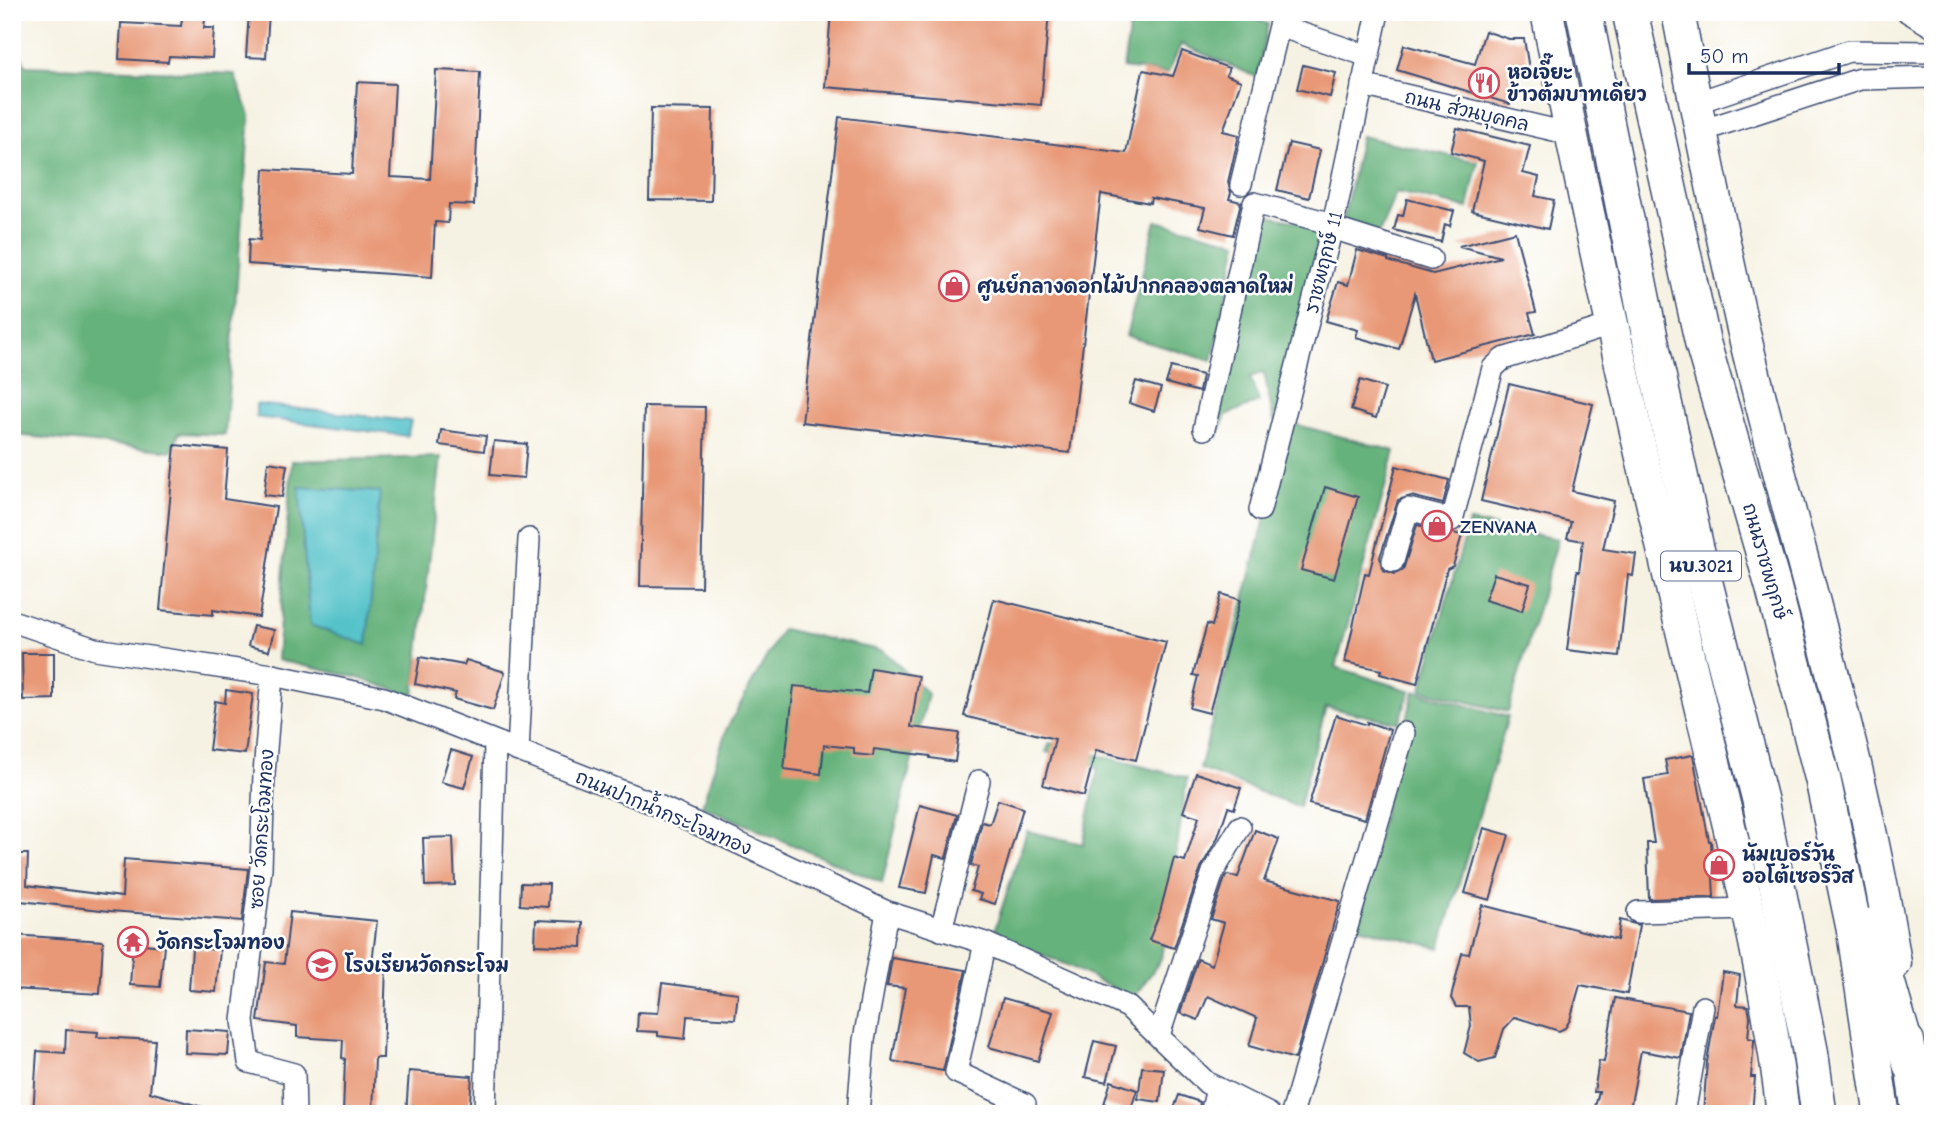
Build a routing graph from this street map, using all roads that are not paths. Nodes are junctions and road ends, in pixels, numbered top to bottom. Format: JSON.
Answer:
{"nodes":[{"id":1,"x":1378,"y":12,"type":"edge"},
{"id":2,"x":1547,"y":12,"type":"edge"},
{"id":3,"x":1678,"y":12,"type":"edge"},
{"id":4,"x":1908,"y":12,"type":"edge"},
{"id":5,"x":1585,"y":15,"type":"edge"},
{"id":6,"x":1630,"y":15,"type":"edge"},
{"id":7,"x":1280,"y":19,"type":"edge"},
{"id":8,"x":1933,"y":27,"type":"edge"},
{"id":9,"x":1931,"y":53,"type":"edge"},
{"id":10,"x":1368,"y":56,"type":"junction"},
{"id":11,"x":1933,"y":77,"type":"edge"},
{"id":12,"x":1362,"y":85,"type":"junction"},
{"id":13,"x":1698,"y":117,"type":"junction"},
{"id":14,"x":1571,"y":134,"type":"junction"},
{"id":15,"x":1241,"y":184,"type":"dead end"},
{"id":16,"x":1333,"y":226,"type":"junction"},
{"id":17,"x":1431,"y":259,"type":"dead end"},
{"id":18,"x":1611,"y":325,"type":"junction"},
{"id":19,"x":1204,"y":429,"type":"dead end"},
{"id":20,"x":1260,"y":510,"type":"dead end"},
{"id":21,"x":529,"y":539,"type":"dead end"},
{"id":22,"x":1393,"y":561,"type":"dead end"},
{"id":23,"x":12,"y":621,"type":"edge"},
{"id":24,"x":272,"y":675,"type":"junction"},
{"id":25,"x":1404,"y":733,"type":"dead end"},
{"id":26,"x":495,"y":744,"type":"junction"},
{"id":27,"x":518,"y":751,"type":"junction"},
{"id":28,"x":1823,"y":780,"type":"junction"},
{"id":29,"x":979,"y":781,"type":"dead end"},
{"id":30,"x":1240,"y":827,"type":"dead end"},
{"id":31,"x":1749,"y":909,"type":"junction"},
{"id":32,"x":887,"y":912,"type":"junction"},
{"id":33,"x":1638,"y":912,"type":"dead end"},
{"id":34,"x":941,"y":930,"type":"junction"},
{"id":35,"x":985,"y":943,"type":"junction"},
{"id":36,"x":1703,"y":1007,"type":"dead end"},
{"id":37,"x":1159,"y":1035,"type":"junction"},
{"id":38,"x":1911,"y":1065,"type":"junction"},
{"id":39,"x":1217,"y":1088,"type":"junction"},
{"id":40,"x":295,"y":1114,"type":"edge"},
{"id":41,"x":485,"y":1114,"type":"edge"},
{"id":42,"x":858,"y":1114,"type":"edge"},
{"id":43,"x":1024,"y":1114,"type":"edge"},
{"id":44,"x":1211,"y":1114,"type":"edge"},
{"id":45,"x":1269,"y":1114,"type":"edge"},
{"id":46,"x":1292,"y":1114,"type":"edge"},
{"id":47,"x":1684,"y":1114,"type":"edge"},
{"id":48,"x":1783,"y":1114,"type":"edge"},
{"id":49,"x":1819,"y":1114,"type":"edge"},
{"id":50,"x":1882,"y":1114,"type":"edge"},
{"id":51,"x":1918,"y":1114,"type":"edge"}],
"edges":[{"from":1,"to":10,"type":"street","name":"ราชพฤกษ์ 11"},
{"from":2,"to":14,"type":"main road","number":"นบ.3021"},
{"from":3,"to":13,"type":"main road","name":"ถนนราชพฤกษ์"},
{"from":4,"to":8,"type":"street"},
{"from":5,"to":49,"type":"main road","number":"นบ.3021"},
{"from":6,"to":28,"type":"main road","name":"ถนนราชพฤกษ์","number":"นบ.3021"},
{"from":7,"to":10,"type":"street"},
{"from":7,"to":15,"type":"street"},
{"from":9,"to":13,"type":"street"},
{"from":10,"to":12,"type":"street","name":"ราชพฤกษ์ 11"},
{"from":11,"to":13,"type":"street"},
{"from":12,"to":14,"type":"street","name":"ถนน ส่วนบุคคล"},
{"from":12,"to":16,"type":"street","name":"ราชพฤกษ์ 11"},
{"from":13,"to":38,"type":"main road","name":"ถนนราชพฤกษ์"},
{"from":14,"to":18,"type":"main road","number":"นบ.3021"},
{"from":16,"to":17,"type":"street"},
{"from":16,"to":19,"type":"street"},
{"from":16,"to":20,"type":"street","name":"ราชพฤกษ์ 11"},
{"from":18,"to":22,"type":"street"},
{"from":18,"to":31,"type":"main road","number":"นบ.3021"},
{"from":21,"to":27,"type":"street"},
{"from":23,"to":24,"type":"street","name":"ถนนปากน้ำกระโจมทอง"},
{"from":24,"to":26,"type":"street","name":"ถนนปากน้ำกระโจมทอง"},
{"from":24,"to":40,"type":"street","name":"ซอย วัดกระโจมทอง"},
{"from":25,"to":46,"type":"street"},
{"from":26,"to":27,"type":"street","name":"ถนนปากน้ำกระโจมทอง"},
{"from":26,"to":41,"type":"street"},
{"from":27,"to":32,"type":"street","name":"ถนนปากน้ำกระโจมทอง"},
{"from":28,"to":38,"type":"main road"},
{"from":28,"to":50,"type":"main road","name":"ถนนราชพฤกษ์","number":"นบ.3021"},
{"from":29,"to":34,"type":"street"},
{"from":30,"to":37,"type":"street"},
{"from":31,"to":33,"type":"street"},
{"from":31,"to":48,"type":"main road","number":"นบ.3021"},
{"from":32,"to":34,"type":"street","name":"ถนนปากน้ำกระโจมทอง"},
{"from":32,"to":42,"type":"street"},
{"from":34,"to":35,"type":"street","name":"ถนนปากน้ำกระโจมทอง"},
{"from":35,"to":37,"type":"street","name":"ถนนปากน้ำกระโจมทอง"},
{"from":35,"to":43,"type":"street"},
{"from":36,"to":47,"type":"street"},
{"from":37,"to":39,"type":"street","name":"ถนนปากน้ำกระโจมทอง"},
{"from":38,"to":51,"type":"main road","name":"ถนนราชพฤกษ์"},
{"from":39,"to":44,"type":"street"},
{"from":39,"to":45,"type":"street","name":"ถนนปากน้ำกระโจมทอง"}]}
